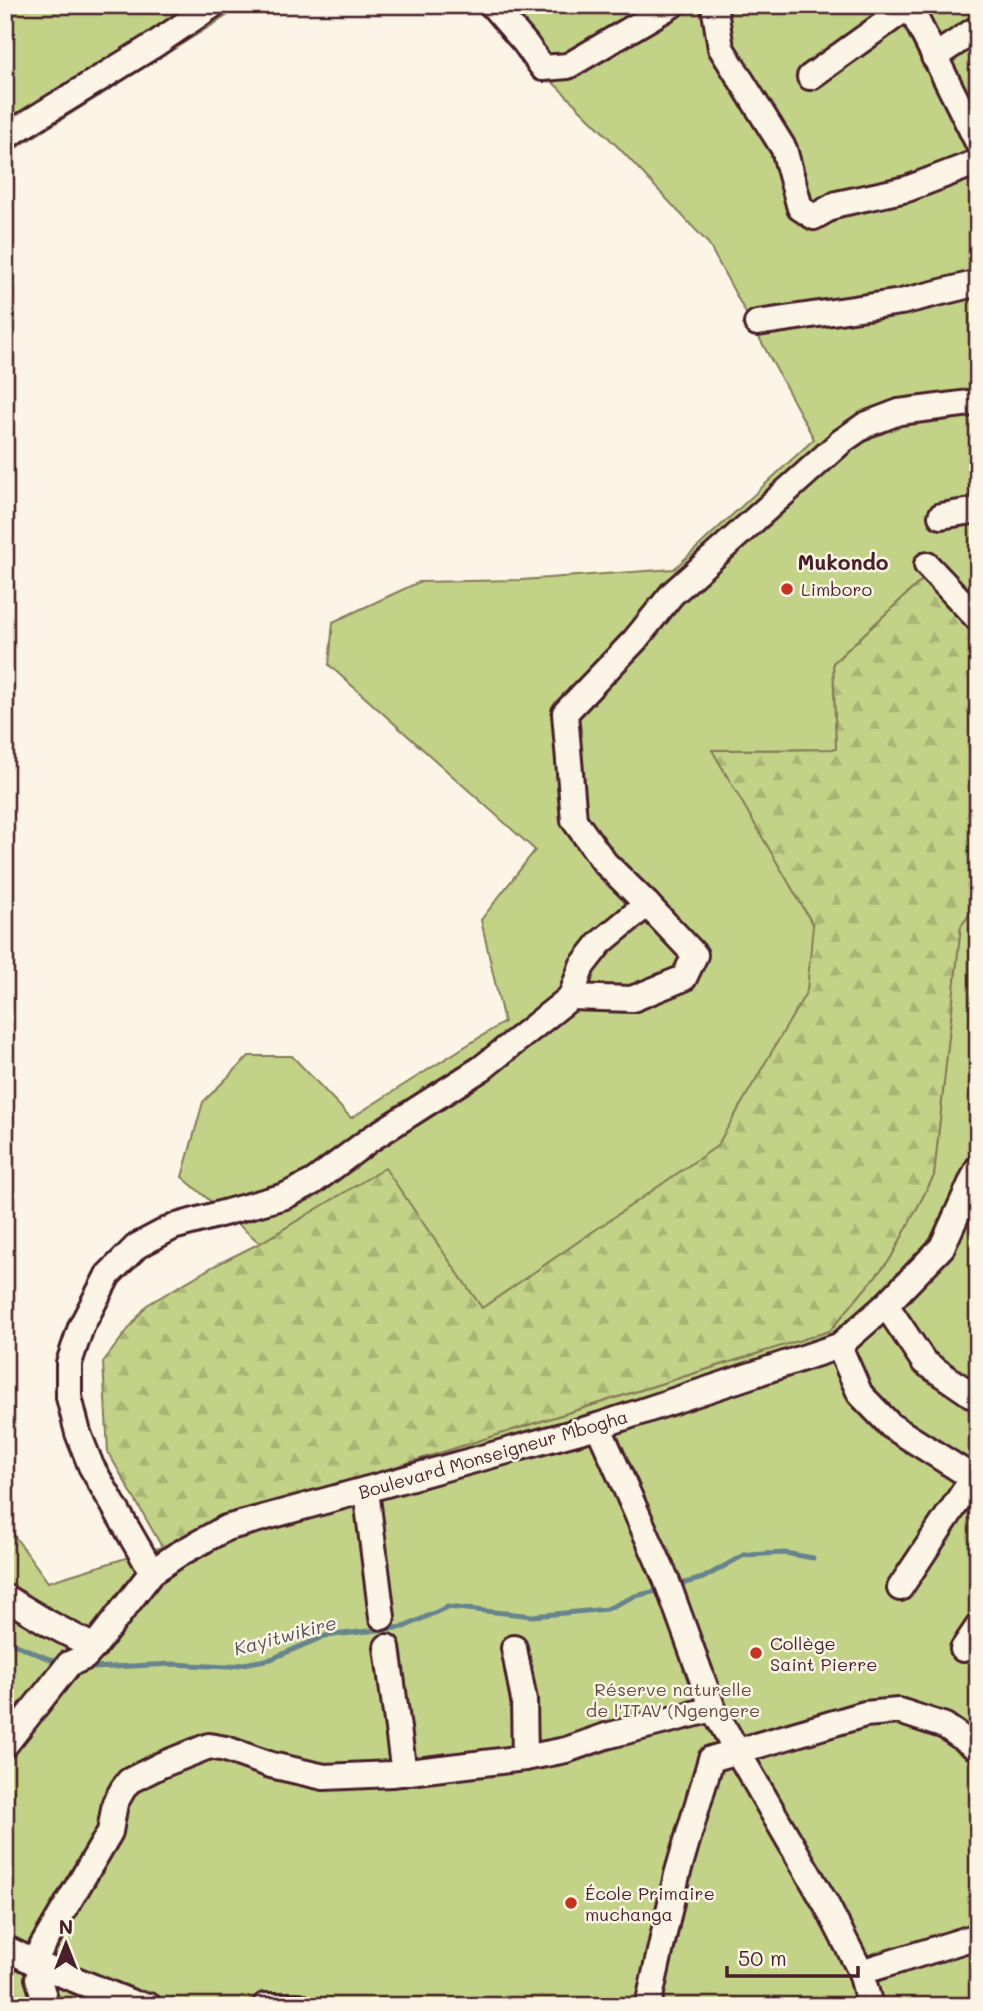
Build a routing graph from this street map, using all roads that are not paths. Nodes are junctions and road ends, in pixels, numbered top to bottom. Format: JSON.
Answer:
{"nodes":[{"id":1,"x":213,"y":5,"type":"edge"},
{"id":2,"x":492,"y":5,"type":"edge"},
{"id":3,"x":672,"y":5,"type":"edge"},
{"id":4,"x":714,"y":5,"type":"edge"},
{"id":5,"x":909,"y":6,"type":"edge"},
{"id":6,"x":978,"y":28,"type":"edge"},
{"id":7,"x":934,"y":57,"type":"junction"},
{"id":8,"x":810,"y":77,"type":"dead end"},
{"id":9,"x":5,"y":137,"type":"edge"},
{"id":10,"x":978,"y":143,"type":"edge"},
{"id":11,"x":978,"y":162,"type":"edge"},
{"id":12,"x":978,"y":283,"type":"edge"},
{"id":13,"x":757,"y":323,"type":"dead end"},
{"id":14,"x":978,"y":402,"type":"edge"},
{"id":15,"x":978,"y":510,"type":"edge"},
{"id":16,"x":942,"y":516,"type":"dead end"},
{"id":17,"x":927,"y":565,"type":"dead end"},
{"id":18,"x":978,"y":619,"type":"edge"},
{"id":19,"x":647,"y":904,"type":"junction"},
{"id":20,"x":571,"y":997,"type":"junction"},
{"id":21,"x":978,"y":1168,"type":"edge"},
{"id":22,"x":886,"y":1305,"type":"junction"},
{"id":23,"x":839,"y":1346,"type":"junction"},
{"id":24,"x":978,"y":1399,"type":"edge"},
{"id":25,"x":598,"y":1426,"type":"junction"},
{"id":26,"x":975,"y":1479,"type":"edge"},
{"id":27,"x":366,"y":1490,"type":"junction"},
{"id":28,"x":152,"y":1572,"type":"junction"},
{"id":29,"x":900,"y":1588,"type":"dead end"},
{"id":30,"x":5,"y":1597,"type":"edge"},
{"id":31,"x":382,"y":1618,"type":"dead end"},
{"id":32,"x":978,"y":1627,"type":"edge"},
{"id":33,"x":387,"y":1647,"type":"dead end"},
{"id":34,"x":514,"y":1648,"type":"dead end"},
{"id":35,"x":963,"y":1649,"type":"dead end"},
{"id":36,"x":83,"y":1656,"type":"junction"},
{"id":37,"x":713,"y":1709,"type":"junction"},
{"id":38,"x":5,"y":1745,"type":"edge"},
{"id":39,"x":978,"y":1749,"type":"edge"},
{"id":40,"x":736,"y":1751,"type":"junction"},
{"id":41,"x":524,"y":1758,"type":"junction"},
{"id":42,"x":404,"y":1773,"type":"junction"},
{"id":43,"x":978,"y":1936,"type":"edge"},
{"id":44,"x":5,"y":1948,"type":"edge"},
{"id":45,"x":39,"y":1965,"type":"junction"},
{"id":46,"x":861,"y":1972,"type":"junction"},
{"id":47,"x":47,"y":2006,"type":"edge"},
{"id":48,"x":149,"y":2006,"type":"edge"},
{"id":49,"x":265,"y":2006,"type":"edge"},
{"id":50,"x":299,"y":2006,"type":"edge"},
{"id":51,"x":648,"y":2006,"type":"edge"},
{"id":52,"x":870,"y":2006,"type":"edge"}],
"edges":[{"from":1,"to":9,"type":"street"},
{"from":2,"to":3,"type":"street"},
{"from":4,"to":11,"type":"street"},
{"from":5,"to":7,"type":"street"},
{"from":5,"to":8,"type":"street"},
{"from":6,"to":7,"type":"street"},
{"from":7,"to":10,"type":"street"},
{"from":12,"to":13,"type":"street"},
{"from":14,"to":19,"type":"street"},
{"from":15,"to":16,"type":"street"},
{"from":17,"to":18,"type":"street"},
{"from":19,"to":20,"type":"street"},
{"from":19,"to":20,"type":"street"},
{"from":20,"to":28,"type":"street"},
{"from":21,"to":22,"type":"street","name":"Boulevard Monseigneur Mbogha"},
{"from":22,"to":23,"type":"street","name":"Boulevard Monseigneur Mbogha"},
{"from":22,"to":24,"type":"street"},
{"from":23,"to":25,"type":"street","name":"Boulevard Monseigneur Mbogha"},
{"from":23,"to":26,"type":"street"},
{"from":25,"to":27,"type":"street","name":"Boulevard Monseigneur Mbogha"},
{"from":25,"to":37,"type":"street"},
{"from":26,"to":29,"type":"street"},
{"from":27,"to":28,"type":"street","name":"Boulevard Monseigneur Mbogha"},
{"from":27,"to":31,"type":"street"},
{"from":28,"to":36,"type":"street","name":"Boulevard Monseigneur Mbogha"},
{"from":30,"to":36,"type":"street"},
{"from":32,"to":35,"type":"street"},
{"from":33,"to":42,"type":"street"},
{"from":34,"to":41,"type":"street"},
{"from":36,"to":38,"type":"street","name":"Boulevard Monseigneur Mbogha"},
{"from":37,"to":40,"type":"street"},
{"from":37,"to":41,"type":"street"},
{"from":39,"to":40,"type":"street"},
{"from":40,"to":46,"type":"street"},
{"from":40,"to":51,"type":"street"},
{"from":41,"to":42,"type":"street"},
{"from":42,"to":45,"type":"street"},
{"from":43,"to":46,"type":"street"},
{"from":44,"to":45,"type":"street"},
{"from":45,"to":47,"type":"street"},
{"from":45,"to":48,"type":"street"},
{"from":46,"to":52,"type":"street"},
{"from":49,"to":50,"type":"street"}]}
